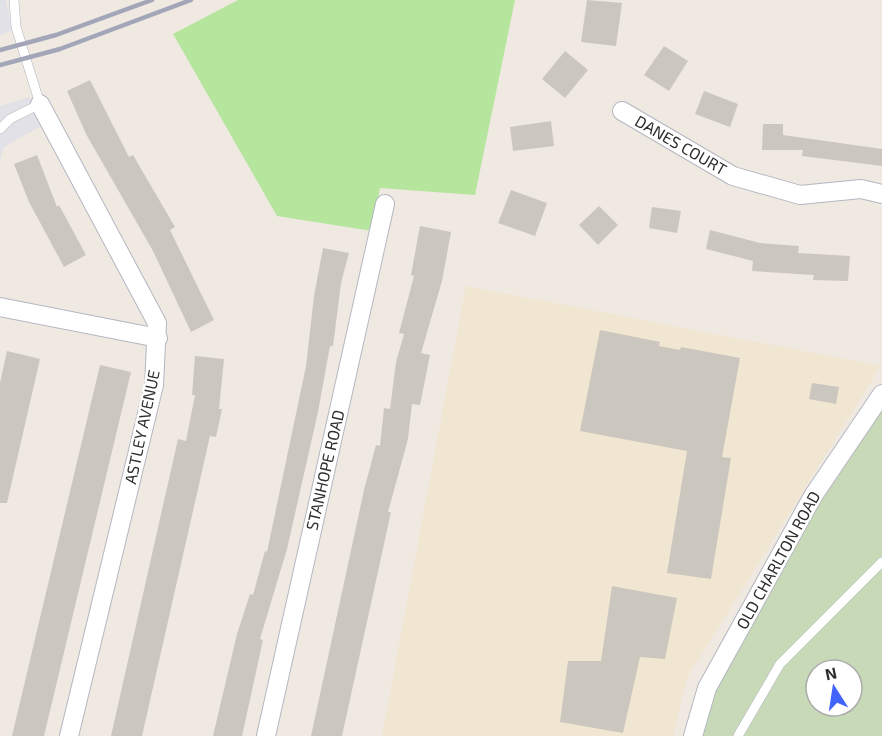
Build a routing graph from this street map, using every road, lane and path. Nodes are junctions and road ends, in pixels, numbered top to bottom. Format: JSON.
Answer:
{"nodes":[{"id":1,"x":14,"y":0,"type":"edge"},
{"id":2,"x":40,"y":104,"type":"junction"},
{"id":3,"x":622,"y":111,"type":"dead end"},
{"id":4,"x":0,"y":129,"type":"edge"},
{"id":5,"x":882,"y":194,"type":"edge"},
{"id":6,"x":385,"y":204,"type":"dead end"},
{"id":7,"x":0,"y":307,"type":"edge"},
{"id":8,"x":158,"y":338,"type":"junction"},
{"id":9,"x":882,"y":394,"type":"edge"},
{"id":10,"x":882,"y":562,"type":"edge"},
{"id":11,"x":69,"y":736,"type":"edge"},
{"id":12,"x":266,"y":736,"type":"edge"},
{"id":13,"x":693,"y":736,"type":"edge"},
{"id":14,"x":738,"y":736,"type":"edge"}],
"edges":[{"from":1,"to":2,"type":"lane"},
{"from":2,"to":4,"type":"lane"},
{"from":2,"to":8,"type":"street","name":"ASTLEY AVENUE"},
{"from":3,"to":5,"type":"street","name":"DANES COURT"},
{"from":6,"to":12,"type":"street","name":"STANHOPE ROAD"},
{"from":7,"to":8,"type":"street"},
{"from":8,"to":11,"type":"street","name":"ASTLEY AVENUE"},
{"from":9,"to":13,"type":"street","name":"OLD CHARLTON ROAD"},
{"from":10,"to":14,"type":"lane"}]}
